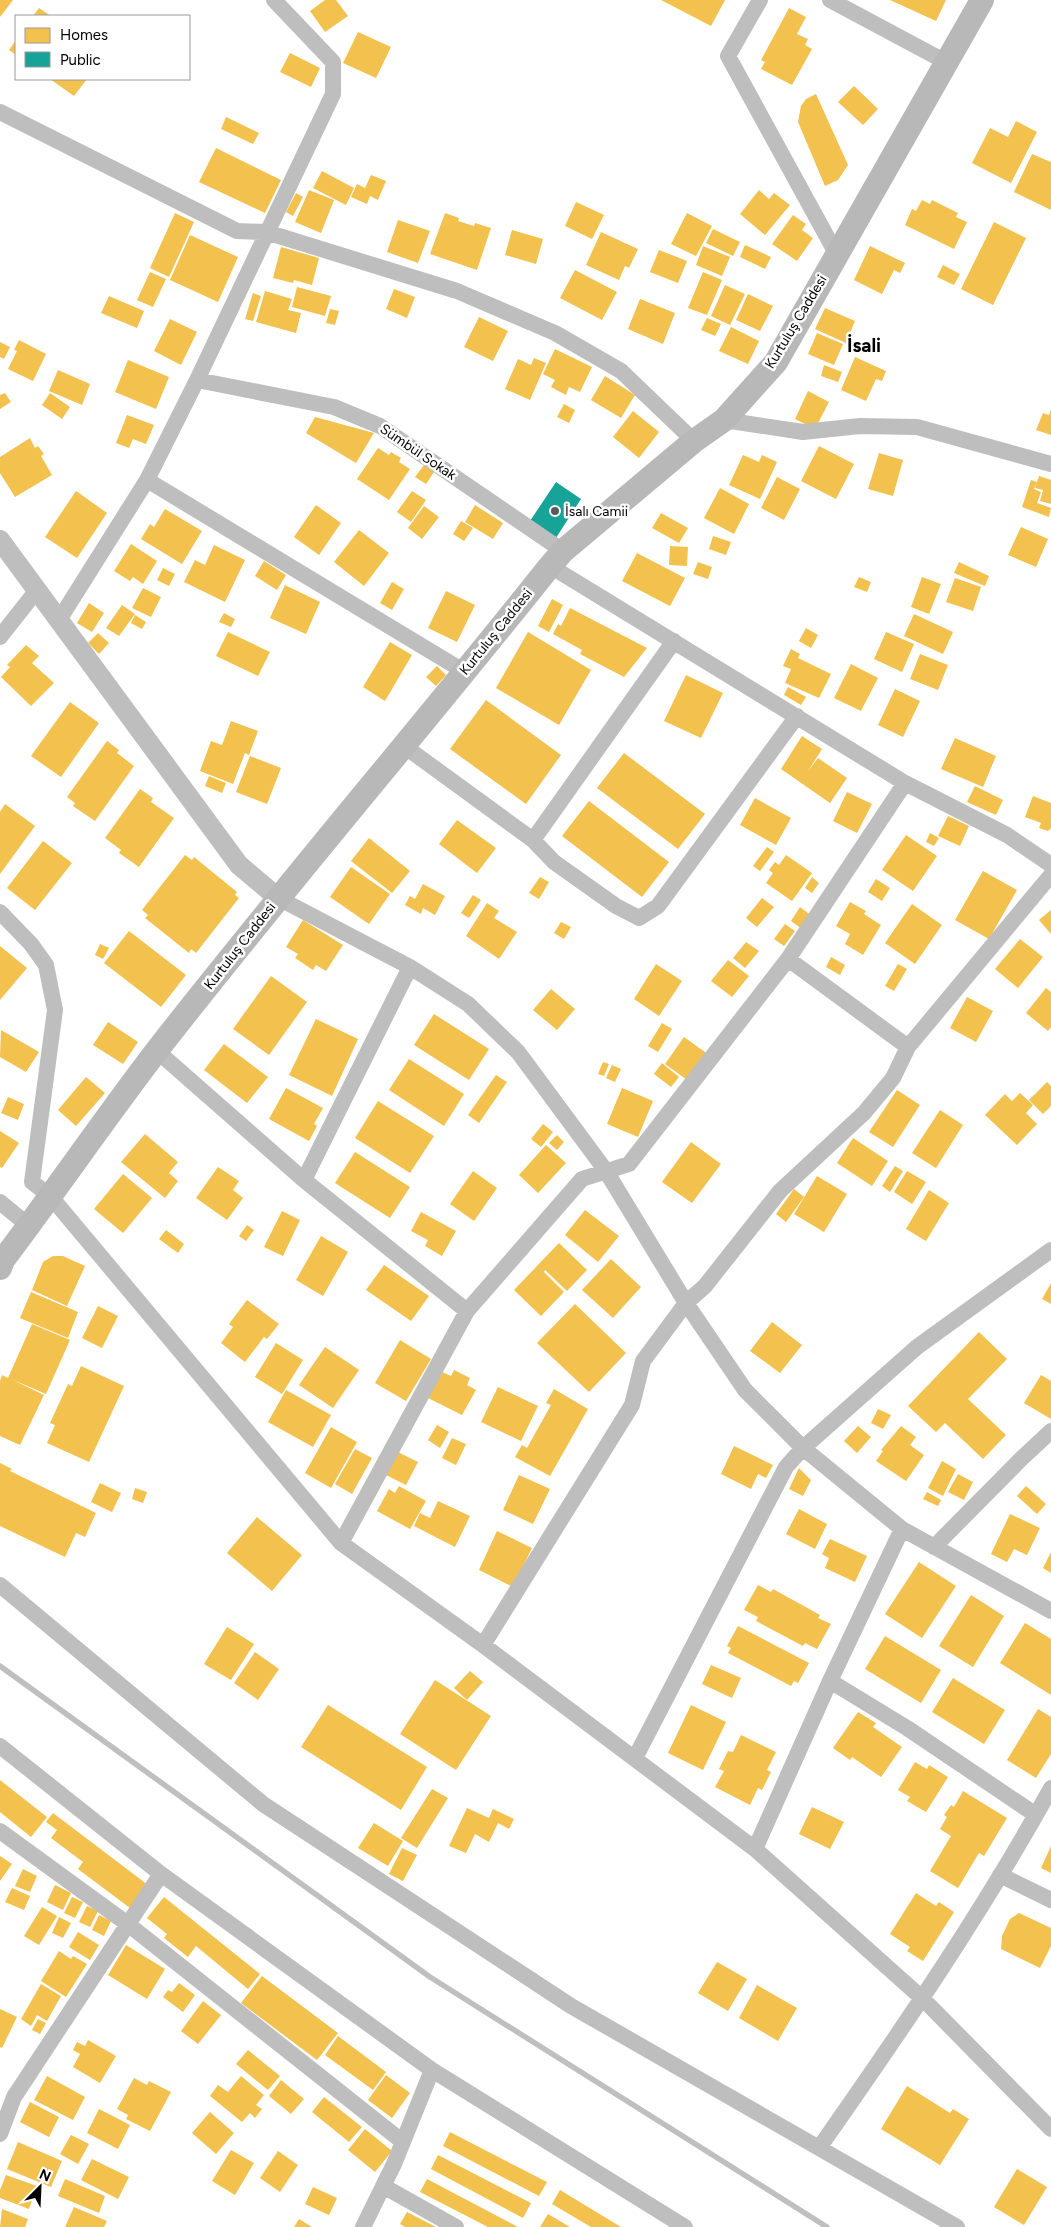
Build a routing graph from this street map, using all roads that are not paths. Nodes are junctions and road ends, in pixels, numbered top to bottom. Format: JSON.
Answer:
{"nodes":[{"id":1,"x":274,"y":0,"type":"edge"},
{"id":2,"x":760,"y":0,"type":"edge"},
{"id":3,"x":830,"y":0,"type":"edge"},
{"id":4,"x":982,"y":0,"type":"edge"},
{"id":5,"x":946,"y":62,"type":"junction"},
{"id":6,"x":0,"y":112,"type":"edge"},
{"id":7,"x":266,"y":232,"type":"junction"},
{"id":8,"x":836,"y":255,"type":"junction"},
{"id":9,"x":197,"y":380,"type":"junction"},
{"id":10,"x":724,"y":420,"type":"junction"},
{"id":11,"x":694,"y":441,"type":"junction"},
{"id":12,"x":1051,"y":464,"type":"edge"},
{"id":13,"x":147,"y":480,"type":"junction"},
{"id":14,"x":0,"y":540,"type":"edge"},
{"id":15,"x":556,"y":558,"type":"junction"},
{"id":16,"x":36,"y":590,"type":"junction"},
{"id":17,"x":59,"y":620,"type":"junction"},
{"id":18,"x":0,"y":637,"type":"edge"},
{"id":19,"x":674,"y":641,"type":"junction"},
{"id":20,"x":465,"y":672,"type":"junction"},
{"id":21,"x":797,"y":716,"type":"junction"},
{"id":22,"x":404,"y":746,"type":"junction"},
{"id":23,"x":906,"y":783,"type":"junction"},
{"id":24,"x":533,"y":840,"type":"junction"},
{"id":25,"x":1051,"y":865,"type":"edge"},
{"id":26,"x":1051,"y":875,"type":"edge"},
{"id":27,"x":278,"y":898,"type":"junction"},
{"id":28,"x":0,"y":912,"type":"edge"},
{"id":29,"x":788,"y":959,"type":"junction"},
{"id":30,"x":410,"y":967,"type":"junction"},
{"id":31,"x":908,"y":1047,"type":"junction"},
{"id":32,"x":156,"y":1051,"type":"junction"},
{"id":33,"x":606,"y":1172,"type":"junction"},
{"id":34,"x":304,"y":1180,"type":"junction"},
{"id":35,"x":51,"y":1196,"type":"junction"},
{"id":36,"x":0,"y":1202,"type":"edge"},
{"id":37,"x":28,"y":1226,"type":"junction"},
{"id":38,"x":1051,"y":1250,"type":"edge"},
{"id":39,"x":0,"y":1268,"type":"edge"},
{"id":40,"x":686,"y":1303,"type":"junction"},
{"id":41,"x":467,"y":1311,"type":"junction"},
{"id":42,"x":1051,"y":1431,"type":"edge"},
{"id":43,"x":803,"y":1448,"type":"junction"},
{"id":44,"x":902,"y":1529,"type":"junction"},
{"id":45,"x":341,"y":1543,"type":"junction"},
{"id":46,"x":934,"y":1547,"type":"junction"},
{"id":47,"x":0,"y":1585,"type":"edge"},
{"id":48,"x":1051,"y":1611,"type":"edge"},
{"id":49,"x":483,"y":1645,"type":"junction"},
{"id":50,"x":830,"y":1681,"type":"junction"},
{"id":51,"x":0,"y":1746,"type":"edge"},
{"id":52,"x":635,"y":1758,"type":"junction"},
{"id":53,"x":1051,"y":1788,"type":"edge"},
{"id":54,"x":1036,"y":1815,"type":"junction"},
{"id":55,"x":0,"y":1831,"type":"edge"},
{"id":56,"x":755,"y":1849,"type":"junction"},
{"id":57,"x":162,"y":1874,"type":"junction"},
{"id":58,"x":1000,"y":1876,"type":"junction"},
{"id":59,"x":1051,"y":1900,"type":"edge"},
{"id":60,"x":129,"y":1925,"type":"junction"},
{"id":61,"x":923,"y":1999,"type":"junction"},
{"id":62,"x":432,"y":2070,"type":"junction"},
{"id":63,"x":1051,"y":2129,"type":"edge"},
{"id":64,"x":0,"y":2134,"type":"edge"},
{"id":65,"x":403,"y":2142,"type":"junction"},
{"id":66,"x":819,"y":2148,"type":"junction"},
{"id":67,"x":383,"y":2186,"type":"junction"},
{"id":68,"x":363,"y":2227,"type":"edge"},
{"id":69,"x":456,"y":2227,"type":"edge"},
{"id":70,"x":685,"y":2227,"type":"edge"},
{"id":71,"x":957,"y":2227,"type":"edge"}],
"edges":[{"from":1,"to":7,"type":"street"},
{"from":2,"to":8,"type":"street"},
{"from":3,"to":5,"type":"street"},
{"from":4,"to":5,"type":"main road","name":"Kurtuluş Caddesi"},
{"from":5,"to":8,"type":"main road","name":"Kurtuluş Caddesi"},
{"from":6,"to":7,"type":"street"},
{"from":7,"to":9,"type":"street"},
{"from":7,"to":11,"type":"street"},
{"from":8,"to":10,"type":"main road","name":"Kurtuluş Caddesi"},
{"from":9,"to":13,"type":"street"},
{"from":9,"to":15,"type":"street","name":"Sümbül Sokak"},
{"from":10,"to":11,"type":"main road","name":"Kurtuluş Caddesi"},
{"from":10,"to":12,"type":"street"},
{"from":11,"to":15,"type":"main road","name":"Kurtuluş Caddesi"},
{"from":13,"to":17,"type":"street"},
{"from":13,"to":20,"type":"street"},
{"from":14,"to":16,"type":"street"},
{"from":15,"to":19,"type":"street","name":"Sümbül Sokak"},
{"from":15,"to":20,"type":"main road","name":"Kurtuluş Caddesi"},
{"from":16,"to":17,"type":"street"},
{"from":16,"to":18,"type":"street"},
{"from":17,"to":27,"type":"street"},
{"from":19,"to":21,"type":"street","name":"Sümbül Sokak"},
{"from":19,"to":24,"type":"street"},
{"from":20,"to":22,"type":"main road","name":"Kurtuluş Caddesi"},
{"from":21,"to":23,"type":"street","name":"Sümbül Sokak"},
{"from":21,"to":24,"type":"street"},
{"from":22,"to":24,"type":"street"},
{"from":22,"to":27,"type":"main road","name":"Kurtuluş Caddesi"},
{"from":23,"to":25,"type":"street","name":"Sümbül Sokak"},
{"from":23,"to":29,"type":"street"},
{"from":26,"to":31,"type":"street"},
{"from":27,"to":30,"type":"street"},
{"from":27,"to":32,"type":"main road","name":"Kurtuluş Caddesi"},
{"from":28,"to":35,"type":"street"},
{"from":29,"to":31,"type":"street"},
{"from":29,"to":33,"type":"street"},
{"from":30,"to":33,"type":"street"},
{"from":30,"to":34,"type":"street"},
{"from":31,"to":40,"type":"street"},
{"from":32,"to":34,"type":"street"},
{"from":32,"to":35,"type":"main road","name":"Kurtuluş Caddesi"},
{"from":33,"to":40,"type":"street"},
{"from":33,"to":41,"type":"street"},
{"from":34,"to":41,"type":"street"},
{"from":35,"to":37,"type":"main road","name":"Kurtuluş Caddesi"},
{"from":35,"to":45,"type":"street"},
{"from":36,"to":37,"type":"street"},
{"from":37,"to":39,"type":"main road","name":"Kurtuluş Caddesi"},
{"from":38,"to":43,"type":"street"},
{"from":40,"to":43,"type":"street"},
{"from":40,"to":49,"type":"street"},
{"from":41,"to":45,"type":"street"},
{"from":42,"to":46,"type":"street"},
{"from":43,"to":44,"type":"street"},
{"from":43,"to":52,"type":"street"},
{"from":44,"to":46,"type":"street"},
{"from":44,"to":50,"type":"street"},
{"from":45,"to":49,"type":"street"},
{"from":46,"to":48,"type":"street"},
{"from":47,"to":66,"type":"street"},
{"from":49,"to":52,"type":"street"},
{"from":50,"to":54,"type":"street"},
{"from":50,"to":56,"type":"street"},
{"from":51,"to":57,"type":"street"},
{"from":52,"to":56,"type":"street"},
{"from":53,"to":54,"type":"street"},
{"from":54,"to":58,"type":"street"},
{"from":55,"to":60,"type":"street"},
{"from":56,"to":61,"type":"street"},
{"from":57,"to":60,"type":"street"},
{"from":57,"to":62,"type":"street"},
{"from":58,"to":59,"type":"street"},
{"from":58,"to":61,"type":"street"},
{"from":60,"to":64,"type":"street"},
{"from":60,"to":65,"type":"street"},
{"from":61,"to":63,"type":"street"},
{"from":61,"to":66,"type":"street"},
{"from":62,"to":65,"type":"street"},
{"from":62,"to":70,"type":"street"},
{"from":65,"to":67,"type":"street"},
{"from":66,"to":71,"type":"street"},
{"from":67,"to":68,"type":"street"},
{"from":67,"to":69,"type":"street"}]}
